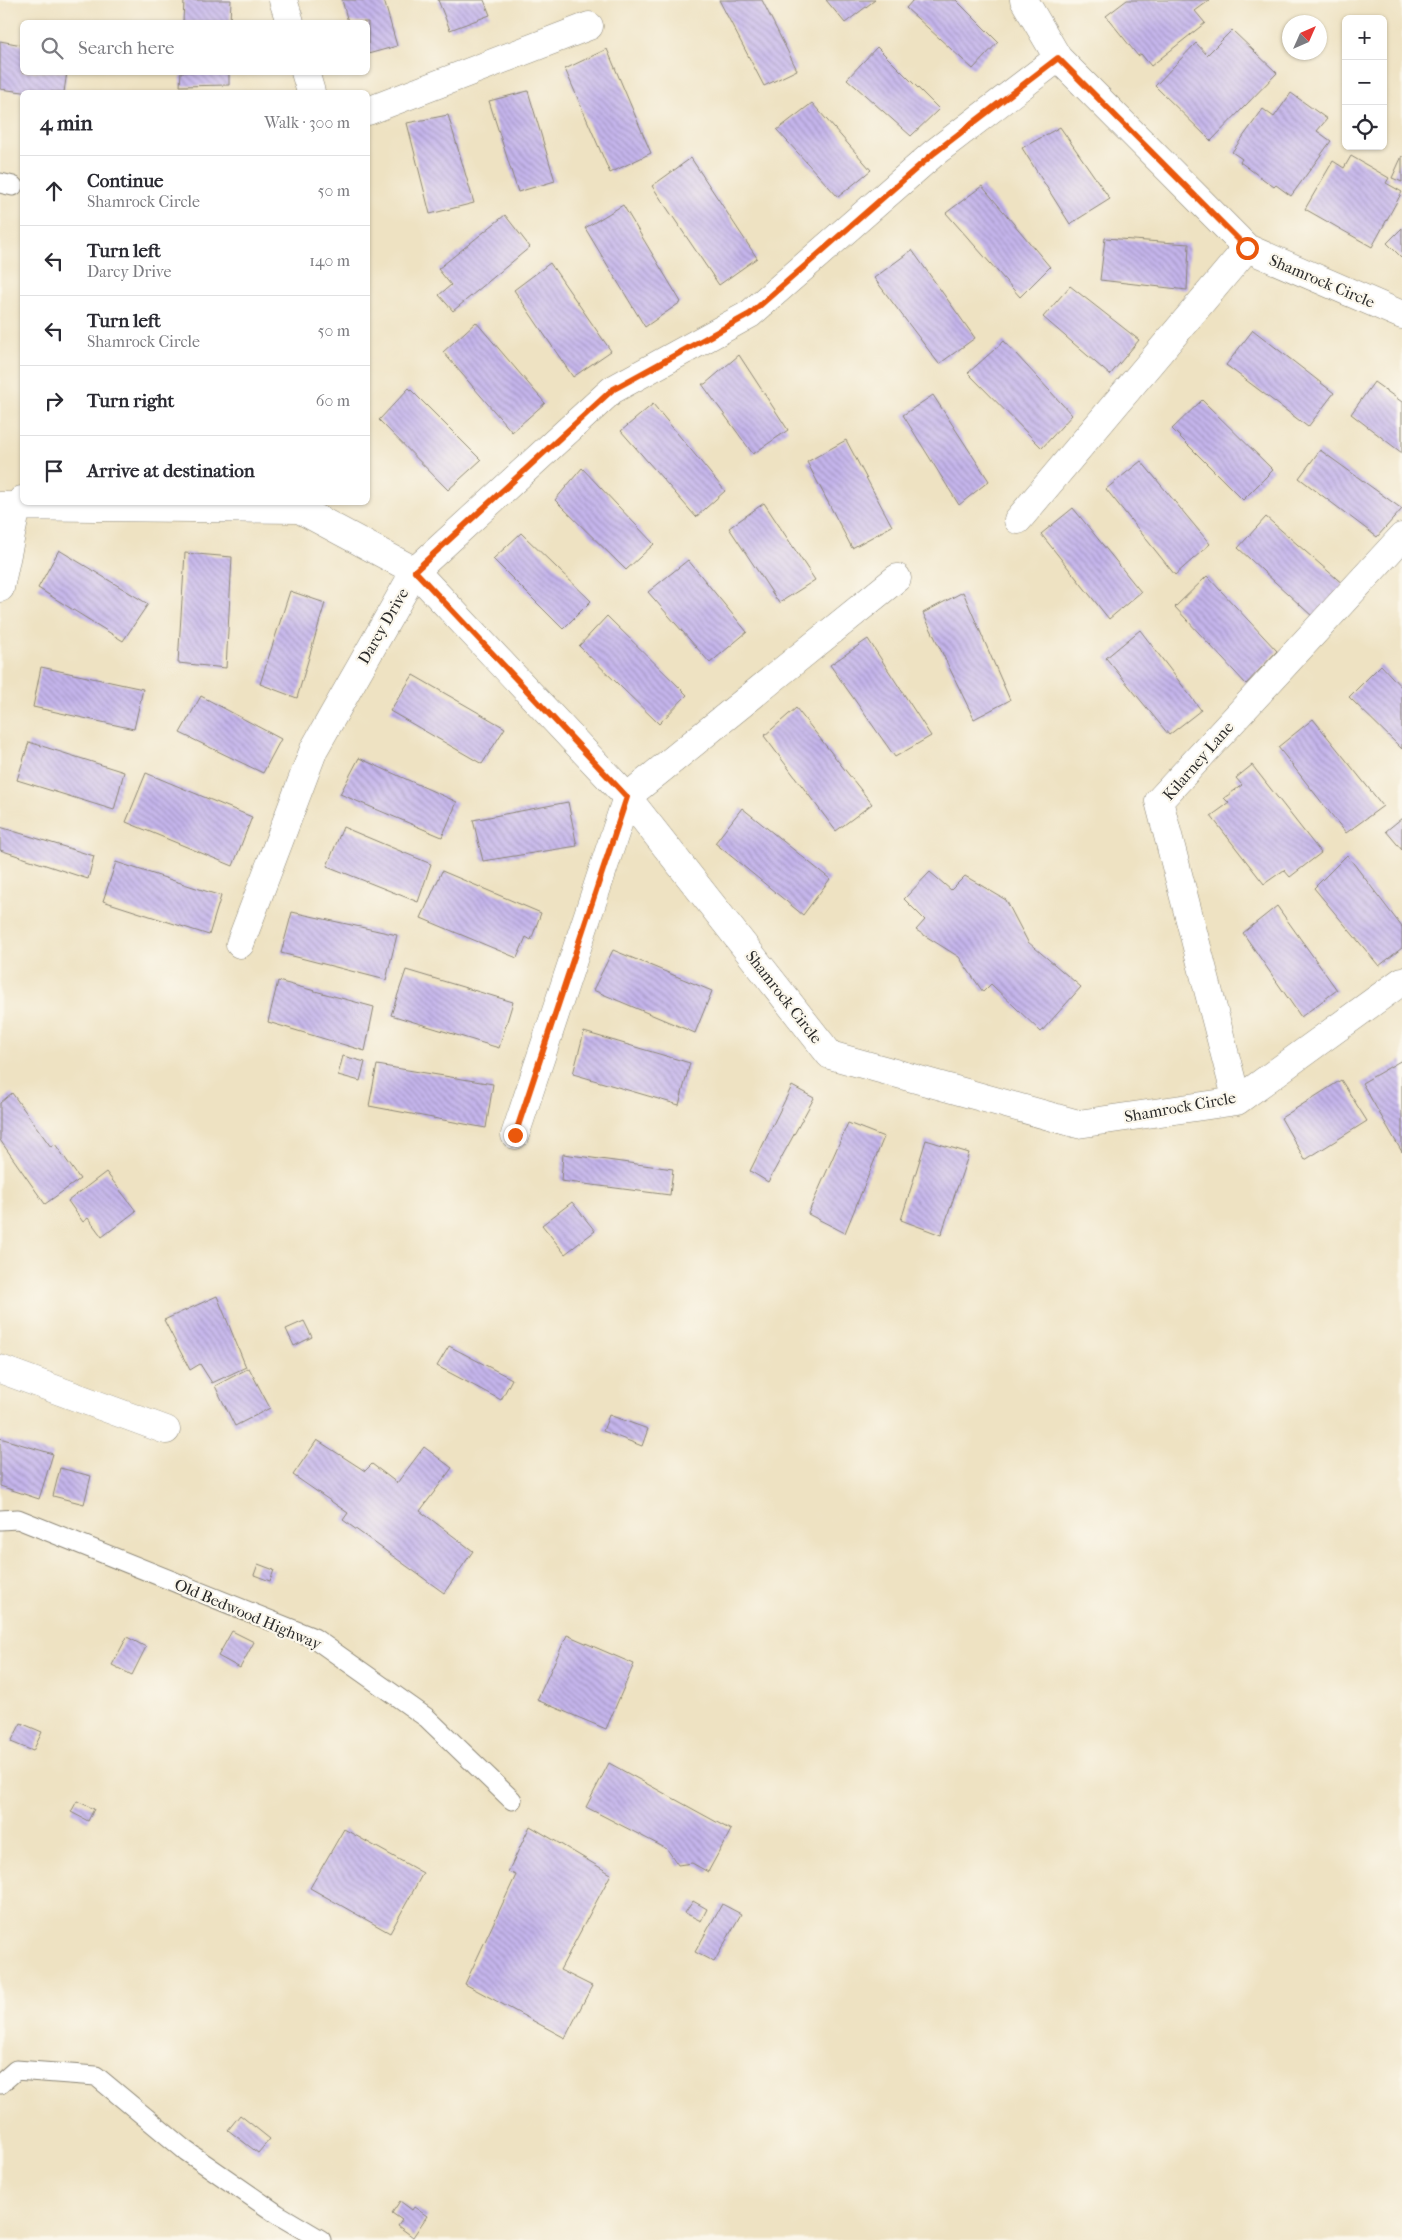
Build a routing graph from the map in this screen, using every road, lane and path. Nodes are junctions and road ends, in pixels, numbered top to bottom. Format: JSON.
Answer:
{"nodes":[{"id":1,"x":283,"y":0,"type":"edge"},
{"id":2,"x":1024,"y":0,"type":"edge"},
{"id":3,"x":289,"y":20,"type":"edge"},
{"id":4,"x":589,"y":26,"type":"dead end"},
{"id":5,"x":1058,"y":58,"type":"junction"},
{"id":6,"x":306,"y":75,"type":"edge"},
{"id":7,"x":310,"y":90,"type":"edge"},
{"id":8,"x":370,"y":110,"type":"edge"},
{"id":9,"x":1247,"y":248,"type":"junction"},
{"id":10,"x":1402,"y":315,"type":"edge"},
{"id":11,"x":13,"y":504,"type":"edge"},
{"id":12,"x":156,"y":505,"type":"edge"},
{"id":13,"x":300,"y":506,"type":"edge"},
{"id":14,"x":1018,"y":520,"type":"dead end"},
{"id":15,"x":1402,"y":537,"type":"edge"},
{"id":16,"x":415,"y":571,"type":"junction"},
{"id":17,"x":897,"y":578,"type":"dead end"},
{"id":18,"x":0,"y":588,"type":"edge"},
{"id":19,"x":627,"y":797,"type":"junction"},
{"id":20,"x":240,"y":944,"type":"dead end"},
{"id":21,"x":1402,"y":981,"type":"edge"},
{"id":22,"x":1237,"y":1100,"type":"junction"},
{"id":23,"x":515,"y":1135,"type":"dead end"},
{"id":24,"x":0,"y":1369,"type":"edge"},
{"id":25,"x":166,"y":1430,"type":"dead end"},
{"id":26,"x":0,"y":1520,"type":"edge"},
{"id":27,"x":512,"y":1800,"type":"dead end"},
{"id":28,"x":0,"y":2084,"type":"edge"},
{"id":29,"x":321,"y":2240,"type":"edge"}],
"edges":[{"from":1,"to":3,"type":"street"},
{"from":2,"to":5,"type":"street","name":"Shamrock Circle"},
{"from":4,"to":8,"type":"street"},
{"from":5,"to":9,"type":"street","name":"Shamrock Circle"},
{"from":5,"to":16,"type":"street","name":"Darcy Drive"},
{"from":6,"to":7,"type":"street"},
{"from":9,"to":10,"type":"street","name":"Shamrock Circle"},
{"from":9,"to":14,"type":"street"},
{"from":11,"to":18,"type":"street"},
{"from":12,"to":13,"type":"street","name":"Shamrock Circle"},
{"from":13,"to":16,"type":"street","name":"Shamrock Circle"},
{"from":15,"to":22,"type":"street","name":"Kilarney Lane"},
{"from":16,"to":19,"type":"street","name":"Shamrock Circle"},
{"from":16,"to":20,"type":"street","name":"Darcy Drive"},
{"from":17,"to":19,"type":"street"},
{"from":19,"to":22,"type":"street","name":"Shamrock Circle"},
{"from":19,"to":23,"type":"street"},
{"from":21,"to":22,"type":"street","name":"Shamrock Circle"},
{"from":24,"to":25,"type":"street"},
{"from":26,"to":27,"type":"lane","name":"Old Bedwood Highway"},
{"from":28,"to":29,"type":"lane"}]}
